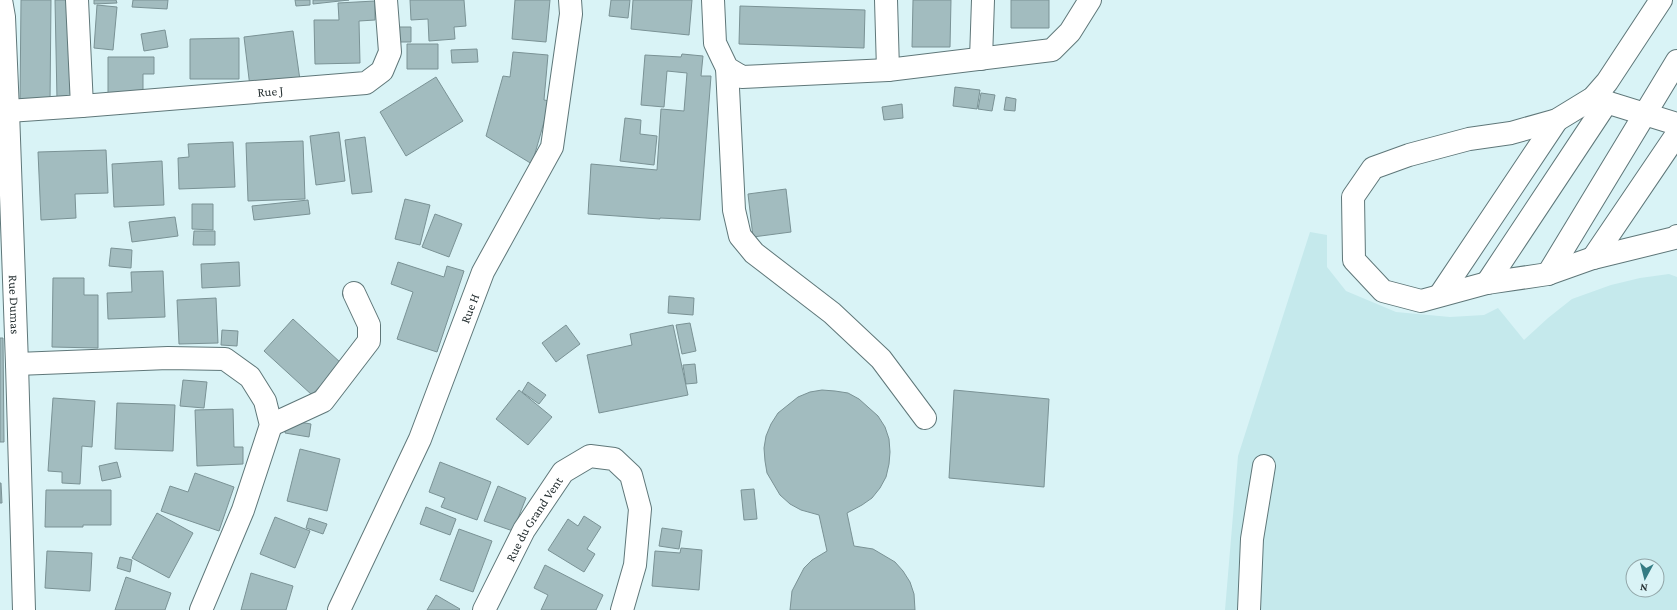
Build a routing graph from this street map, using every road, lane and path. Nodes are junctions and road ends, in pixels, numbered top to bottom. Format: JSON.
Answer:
{"nodes":[{"id":1,"x":77,"y":0,"type":"edge"},
{"id":2,"x":386,"y":0,"type":"edge"},
{"id":3,"x":570,"y":0,"type":"edge"},
{"id":4,"x":713,"y":0,"type":"edge"},
{"id":5,"x":886,"y":0,"type":"edge"},
{"id":6,"x":982,"y":0,"type":"edge"},
{"id":7,"x":1090,"y":0,"type":"edge"},
{"id":8,"x":1661,"y":0,"type":"edge"},
{"id":9,"x":2,"y":11,"type":"edge"},
{"id":10,"x":981,"y":59,"type":"junction"},
{"id":11,"x":1677,"y":61,"type":"edge"},
{"id":12,"x":727,"y":68,"type":"junction"},
{"id":13,"x":888,"y":70,"type":"junction"},
{"id":14,"x":1600,"y":100,"type":"junction"},
{"id":15,"x":82,"y":106,"type":"junction"},
{"id":16,"x":8,"y":111,"type":"junction"},
{"id":17,"x":1645,"y":114,"type":"junction"},
{"id":18,"x":1556,"y":120,"type":"junction"},
{"id":19,"x":1677,"y":124,"type":"edge"},
{"id":20,"x":1677,"y":134,"type":"edge"},
{"id":21,"x":1677,"y":236,"type":"edge"},
{"id":22,"x":1593,"y":258,"type":"junction"},
{"id":23,"x":1548,"y":274,"type":"junction"},
{"id":24,"x":1487,"y":283,"type":"junction"},
{"id":25,"x":354,"y":293,"type":"dead end"},
{"id":26,"x":1440,"y":295,"type":"junction"},
{"id":27,"x":17,"y":364,"type":"junction"},
{"id":28,"x":925,"y":418,"type":"dead end"},
{"id":29,"x":271,"y":425,"type":"junction"},
{"id":30,"x":1264,"y":466,"type":"dead end"},
{"id":31,"x":24,"y":610,"type":"edge"},
{"id":32,"x":201,"y":610,"type":"edge"},
{"id":33,"x":339,"y":610,"type":"edge"},
{"id":34,"x":484,"y":610,"type":"edge"},
{"id":35,"x":622,"y":610,"type":"edge"},
{"id":36,"x":1249,"y":610,"type":"edge"}],
"edges":[{"from":1,"to":15,"type":"street"},
{"from":2,"to":15,"type":"street","name":"Rue J"},
{"from":3,"to":33,"type":"street","name":"Rue H"},
{"from":4,"to":12,"type":"street"},
{"from":5,"to":13,"type":"street"},
{"from":6,"to":10,"type":"street"},
{"from":7,"to":10,"type":"street"},
{"from":8,"to":14,"type":"street"},
{"from":9,"to":16,"type":"street","name":"Rue Dumas"},
{"from":10,"to":13,"type":"street"},
{"from":11,"to":17,"type":"street"},
{"from":12,"to":13,"type":"street"},
{"from":12,"to":28,"type":"street"},
{"from":14,"to":17,"type":"street"},
{"from":14,"to":18,"type":"street"},
{"from":14,"to":24,"type":"street"},
{"from":15,"to":16,"type":"street","name":"Rue J"},
{"from":16,"to":27,"type":"street","name":"Rue Dumas"},
{"from":17,"to":19,"type":"street"},
{"from":17,"to":23,"type":"street"},
{"from":18,"to":26,"type":"street"},
{"from":18,"to":26,"type":"street"},
{"from":20,"to":22,"type":"street"},
{"from":21,"to":22,"type":"street"},
{"from":22,"to":23,"type":"street"},
{"from":23,"to":24,"type":"street"},
{"from":24,"to":26,"type":"street"},
{"from":25,"to":29,"type":"street"},
{"from":27,"to":29,"type":"street"},
{"from":27,"to":31,"type":"street","name":"Rue Dumas"},
{"from":29,"to":32,"type":"street"},
{"from":30,"to":36,"type":"street"},
{"from":34,"to":35,"type":"street","name":"Rue du Grand Vent"}]}
